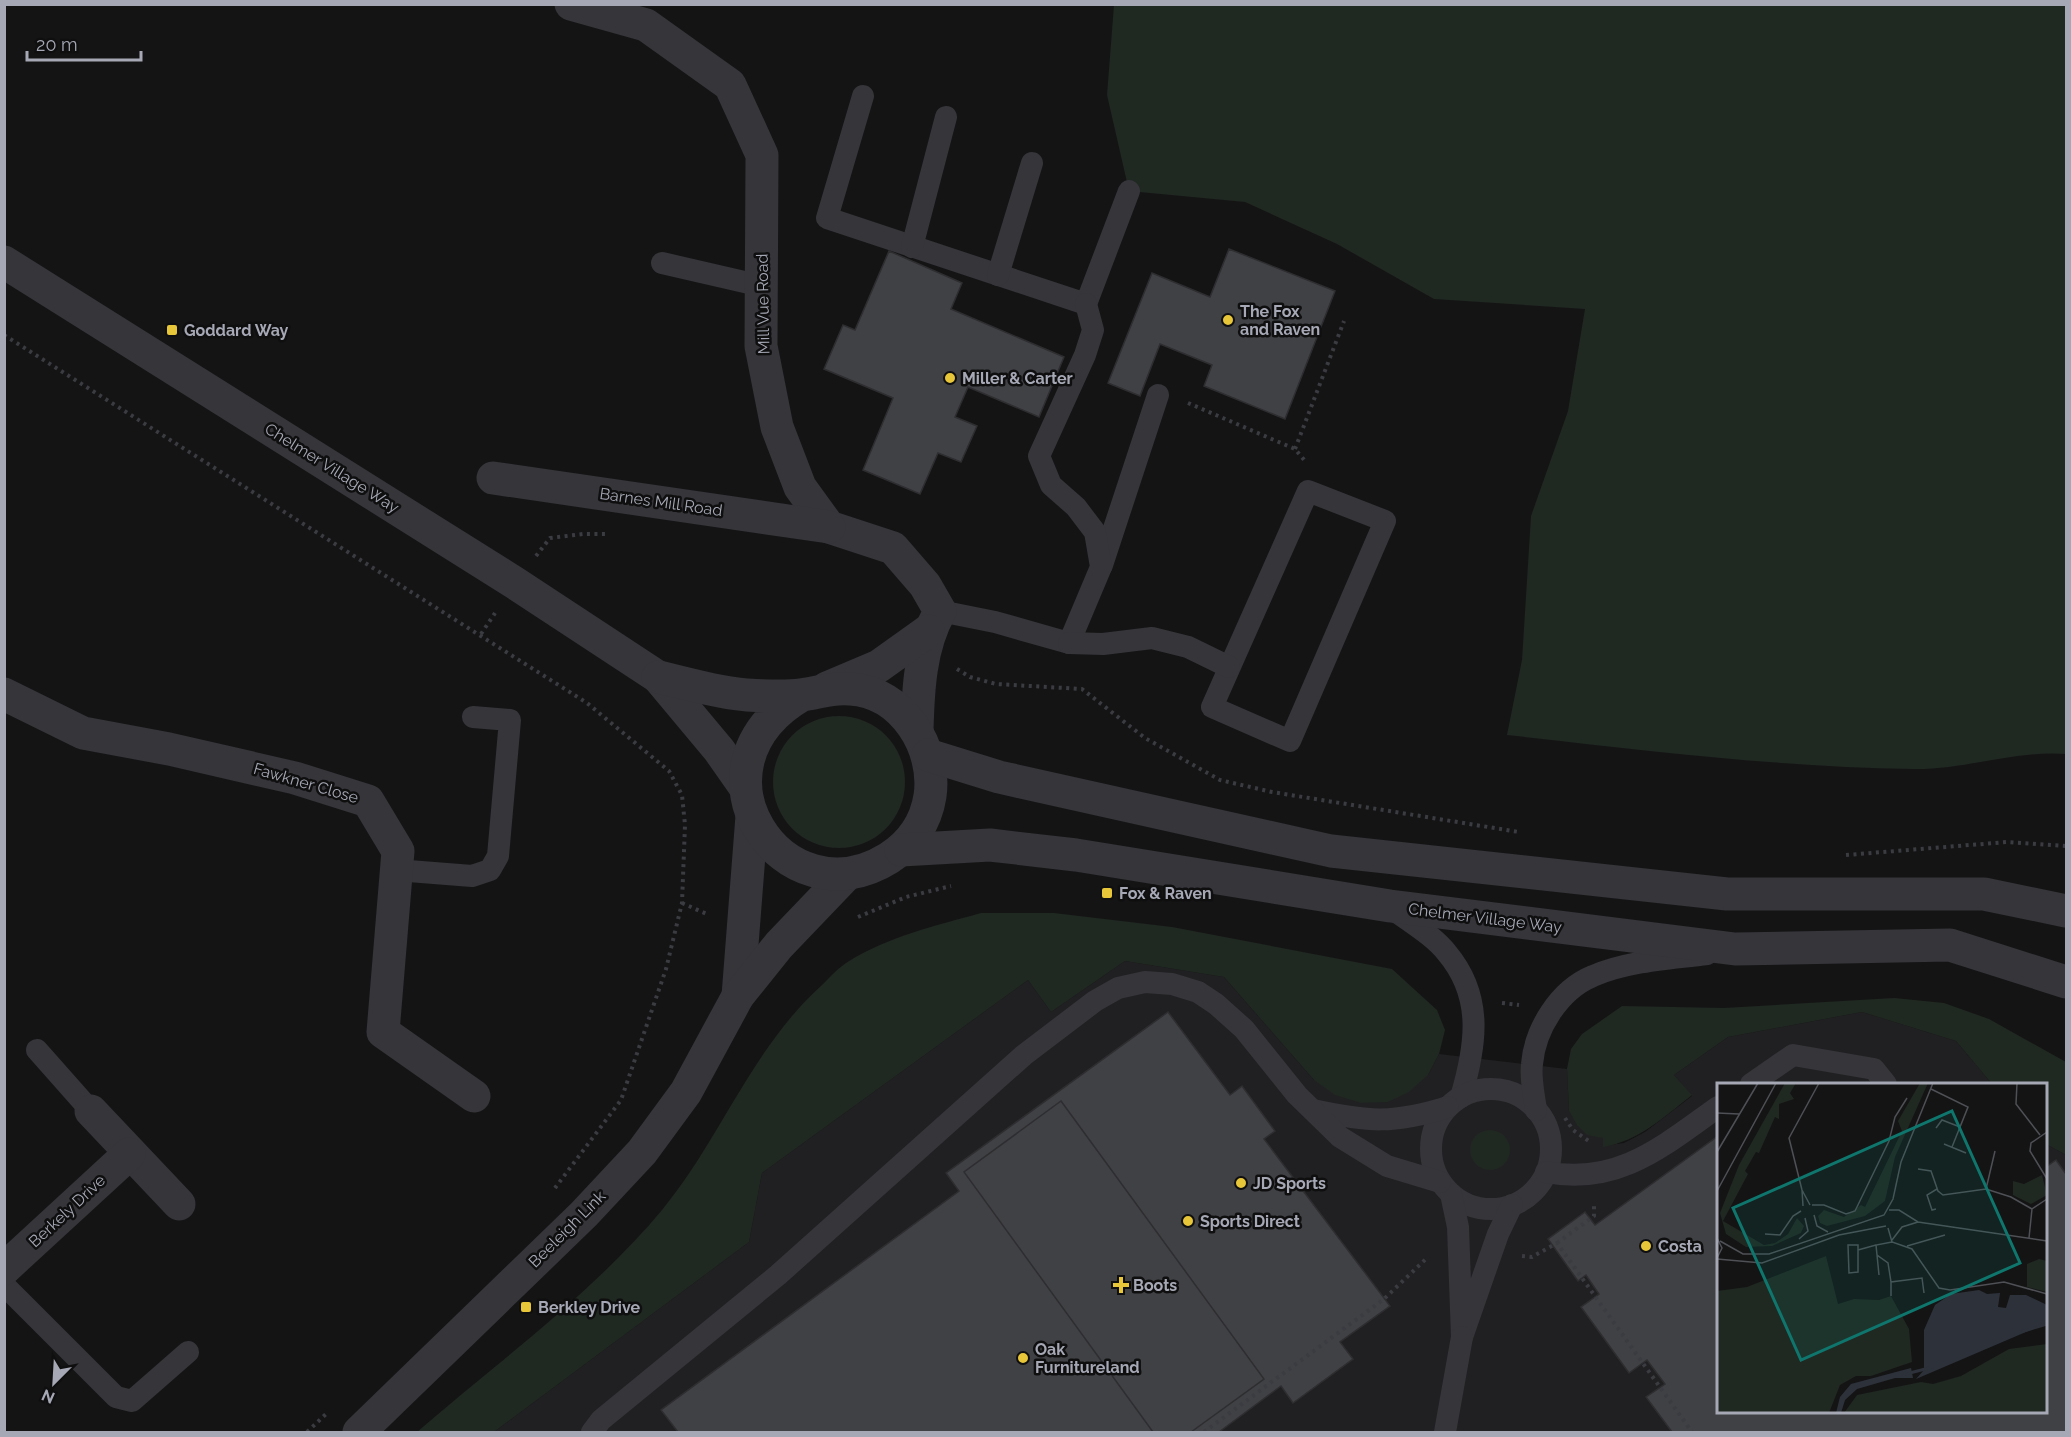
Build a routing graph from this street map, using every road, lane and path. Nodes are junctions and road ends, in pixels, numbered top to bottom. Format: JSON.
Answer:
{"nodes":[{"id":1,"x":571,"y":4,"type":"edge"},
{"id":2,"x":863,"y":96,"type":"dead end"},
{"id":3,"x":946,"y":117,"type":"dead end"},
{"id":4,"x":1032,"y":163,"type":"dead end"},
{"id":5,"x":1129,"y":190,"type":"dead end"},
{"id":6,"x":912,"y":247,"type":"junction"},
{"id":7,"x":4,"y":262,"type":"edge"},
{"id":8,"x":662,"y":263,"type":"dead end"},
{"id":9,"x":998,"y":275,"type":"junction"},
{"id":10,"x":762,"y":286,"type":"junction"},
{"id":11,"x":1086,"y":304,"type":"junction"},
{"id":12,"x":1344,"y":321,"type":"dead end"},
{"id":13,"x":4,"y":335,"type":"edge"},
{"id":14,"x":1158,"y":395,"type":"joint"},
{"id":15,"x":1295,"y":449,"type":"junction"},
{"id":16,"x":493,"y":478,"type":"dead end"},
{"id":17,"x":1308,"y":491,"type":"junction"},
{"id":18,"x":829,"y":527,"type":"junction"},
{"id":19,"x":1101,"y":567,"type":"junction"},
{"id":20,"x":934,"y":621,"type":"junction"},
{"id":21,"x":1069,"y":643,"type":"junction"},
{"id":22,"x":1229,"y":667,"type":"junction"},
{"id":23,"x":658,"y":677,"type":"junction"},
{"id":24,"x":814,"y":692,"type":"junction"},
{"id":25,"x":6,"y":701,"type":"edge"},
{"id":26,"x":473,"y":717,"type":"dead end"},
{"id":27,"x":923,"y":743,"type":"junction"},
{"id":28,"x":748,"y":801,"type":"junction"},
{"id":29,"x":901,"y":850,"type":"junction"},
{"id":30,"x":396,"y":870,"type":"junction"},
{"id":31,"x":847,"y":874,"type":"junction"},
{"id":32,"x":1390,"y":906,"type":"junction"},
{"id":33,"x":2067,"y":911,"type":"edge"},
{"id":34,"x":1735,"y":949,"type":"junction"},
{"id":35,"x":2067,"y":982,"type":"edge"},
{"id":36,"x":738,"y":996,"type":"junction"},
{"id":37,"x":37,"y":1050,"type":"dead end"},
{"id":38,"x":1752,"y":1083,"type":"edge"},
{"id":39,"x":1886,"y":1083,"type":"edge"},
{"id":40,"x":474,"y":1096,"type":"dead end"},
{"id":41,"x":1455,"y":1102,"type":"junction"},
{"id":42,"x":1717,"y":1108,"type":"edge"},
{"id":43,"x":91,"y":1110,"type":"joint"},
{"id":44,"x":1312,"y":1110,"type":"junction"},
{"id":45,"x":1536,"y":1110,"type":"junction"},
{"id":46,"x":129,"y":1154,"type":"junction"},
{"id":47,"x":1546,"y":1172,"type":"junction"},
{"id":48,"x":1445,"y":1188,"type":"junction"},
{"id":49,"x":549,"y":1196,"type":"dead end"},
{"id":50,"x":179,"y":1204,"type":"dead end"},
{"id":51,"x":1512,"y":1205,"type":"junction"},
{"id":52,"x":4,"y":1269,"type":"edge"},
{"id":53,"x":4,"y":1285,"type":"edge"},
{"id":54,"x":1462,"y":1337,"type":"junction"},
{"id":55,"x":188,"y":1352,"type":"dead end"},
{"id":56,"x":333,"y":1408,"type":"dead end"},
{"id":57,"x":308,"y":1432,"type":"edge"},
{"id":58,"x":359,"y":1432,"type":"edge"},
{"id":59,"x":592,"y":1432,"type":"edge"},
{"id":60,"x":1446,"y":1432,"type":"edge"}],
"edges":[{"from":1,"to":10,"type":"street","name":"Mill Vue Road"},
{"from":2,"to":6,"type":"lane"},
{"from":3,"to":6,"type":"lane"},
{"from":4,"to":9,"type":"lane"},
{"from":5,"to":11,"type":"lane"},
{"from":6,"to":9,"type":"lane"},
{"from":7,"to":23,"type":"street","name":"Chelmer Village Way"},
{"from":8,"to":10,"type":"lane"},
{"from":9,"to":11,"type":"lane"},
{"from":10,"to":18,"type":"street","name":"Mill Vue Road"},
{"from":11,"to":19,"type":"lane"},
{"from":12,"to":15,"type":"path"},
{"from":13,"to":49,"type":"path"},
{"from":14,"to":15,"type":"path"},
{"from":14,"to":19,"type":"lane"},
{"from":15,"to":17,"type":"path"},
{"from":16,"to":18,"type":"street","name":"Barnes Mill Road"},
{"from":17,"to":22,"type":"lane"},
{"from":17,"to":22,"type":"lane"},
{"from":18,"to":20,"type":"street"},
{"from":19,"to":21,"type":"lane"},
{"from":20,"to":21,"type":"lane"},
{"from":20,"to":24,"type":"street"},
{"from":20,"to":27,"type":"street"},
{"from":21,"to":22,"type":"lane"},
{"from":23,"to":24,"type":"street","name":"Chelmer Village Way"},
{"from":23,"to":28,"type":"street","name":"Chelmer Village Way"},
{"from":24,"to":27,"type":"street","name":"Chelmer Village Way"},
{"from":24,"to":28,"type":"street"},
{"from":25,"to":30,"type":"street","name":"Fawkner Close"},
{"from":26,"to":30,"type":"lane"},
{"from":27,"to":29,"type":"street","name":"Chelmer Village Way"},
{"from":27,"to":33,"type":"street"},
{"from":28,"to":31,"type":"street","name":"Chelmer Village Way"},
{"from":28,"to":36,"type":"street","name":"Beeleigh Link"},
{"from":29,"to":31,"type":"street","name":"Chelmer Village Way"},
{"from":29,"to":32,"type":"street","name":"Chelmer Village Way"},
{"from":30,"to":40,"type":"street","name":"Fawkner Close"},
{"from":31,"to":36,"type":"street","name":"Beeleigh Link"},
{"from":32,"to":34,"type":"street","name":"Chelmer Village Way"},
{"from":32,"to":41,"type":"lane"},
{"from":34,"to":35,"type":"street","name":"Chelmer Village Way"},
{"from":34,"to":45,"type":"lane"},
{"from":36,"to":58,"type":"street","name":"Beeleigh Link"},
{"from":37,"to":43,"type":"lane"},
{"from":38,"to":39,"type":"lane"},
{"from":41,"to":44,"type":"lane"},
{"from":41,"to":45,"type":"lane"},
{"from":41,"to":48,"type":"lane"},
{"from":42,"to":47,"type":"lane"},
{"from":43,"to":46,"type":"street"},
{"from":44,"to":48,"type":"lane"},
{"from":44,"to":59,"type":"lane"},
{"from":45,"to":47,"type":"lane"},
{"from":46,"to":50,"type":"street"},
{"from":46,"to":52,"type":"street","name":"Berkely Drive"},
{"from":47,"to":51,"type":"lane"},
{"from":48,"to":51,"type":"lane"},
{"from":48,"to":54,"type":"lane"},
{"from":51,"to":54,"type":"lane"},
{"from":53,"to":55,"type":"lane"},
{"from":54,"to":60,"type":"lane"},
{"from":56,"to":57,"type":"path"}]}
